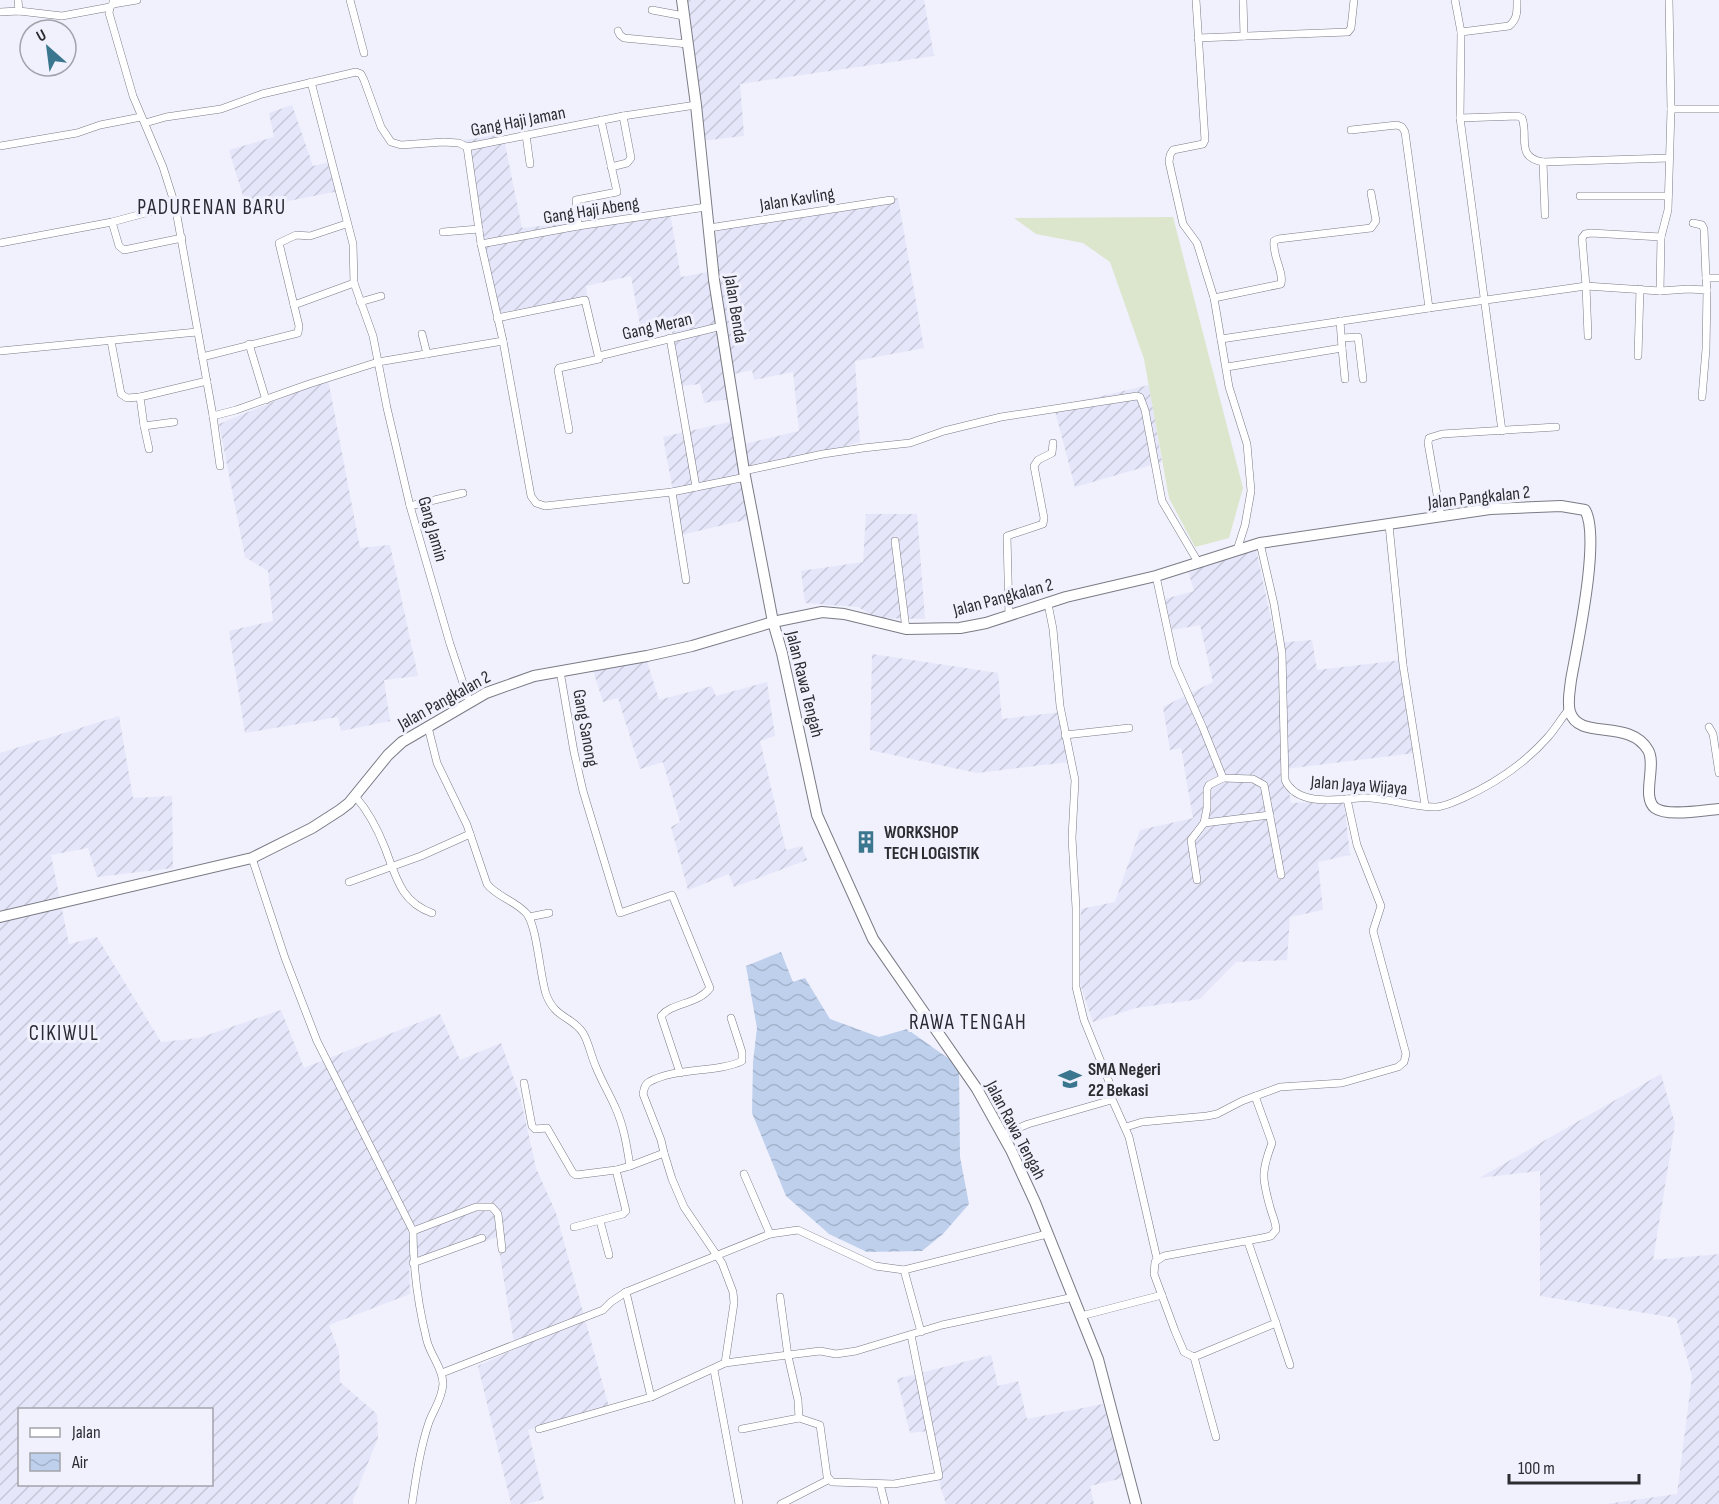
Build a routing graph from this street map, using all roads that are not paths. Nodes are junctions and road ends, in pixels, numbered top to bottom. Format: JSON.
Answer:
{"nodes":[{"id":1,"x":18,"y":0,"type":"edge"},
{"id":2,"x":137,"y":0,"type":"edge"},
{"id":3,"x":350,"y":0,"type":"edge"},
{"id":4,"x":682,"y":0,"type":"edge"},
{"id":5,"x":1196,"y":0,"type":"edge"},
{"id":6,"x":1243,"y":0,"type":"edge"},
{"id":7,"x":1354,"y":0,"type":"edge"},
{"id":8,"x":1455,"y":0,"type":"edge"},
{"id":9,"x":1517,"y":0,"type":"edge"},
{"id":10,"x":1669,"y":0,"type":"edge"},
{"id":11,"x":112,"y":4,"type":"edge"},
{"id":12,"x":652,"y":9,"type":"dead end"},
{"id":13,"x":19,"y":11,"type":"junction"},
{"id":14,"x":0,"y":12,"type":"edge"},
{"id":15,"x":684,"y":16,"type":"junction"},
{"id":16,"x":618,"y":31,"type":"dead end"},
{"id":17,"x":1461,"y":32,"type":"junction"},
{"id":18,"x":1244,"y":36,"type":"junction"},
{"id":19,"x":1198,"y":38,"type":"junction"},
{"id":20,"x":688,"y":44,"type":"junction"},
{"id":21,"x":364,"y":53,"type":"dead end"},
{"id":22,"x":311,"y":81,"type":"junction"},
{"id":23,"x":696,"y":105,"type":"junction"},
{"id":24,"x":1719,"y":109,"type":"edge"},
{"id":25,"x":1671,"y":110,"type":"junction"},
{"id":26,"x":623,"y":116,"type":"junction"},
{"id":27,"x":1460,"y":118,"type":"junction"},
{"id":28,"x":143,"y":120,"type":"junction"},
{"id":29,"x":601,"y":120,"type":"junction"},
{"id":30,"x":1351,"y":130,"type":"dead end"},
{"id":31,"x":526,"y":135,"type":"junction"},
{"id":32,"x":0,"y":146,"type":"edge"},
{"id":33,"x":467,"y":147,"type":"junction"},
{"id":34,"x":1669,"y":158,"type":"junction"},
{"id":35,"x":1544,"y":162,"type":"junction"},
{"id":36,"x":530,"y":164,"type":"dead end"},
{"id":37,"x":612,"y":167,"type":"junction"},
{"id":38,"x":1371,"y":193,"type":"dead end"},
{"id":39,"x":1580,"y":196,"type":"dead end"},
{"id":40,"x":1668,"y":196,"type":"junction"},
{"id":41,"x":891,"y":200,"type":"dead end"},
{"id":42,"x":175,"y":205,"type":"junction"},
{"id":43,"x":706,"y":207,"type":"junction"},
{"id":44,"x":1545,"y":215,"type":"dead end"},
{"id":45,"x":112,"y":222,"type":"junction"},
{"id":46,"x":1693,"y":223,"type":"dead end"},
{"id":47,"x":346,"y":224,"type":"junction"},
{"id":48,"x":578,"y":226,"type":"junction"},
{"id":49,"x":709,"y":228,"type":"junction"},
{"id":50,"x":479,"y":229,"type":"junction"},
{"id":51,"x":443,"y":232,"type":"dead end"},
{"id":52,"x":1661,"y":237,"type":"junction"},
{"id":53,"x":182,"y":238,"type":"junction"},
{"id":54,"x":0,"y":243,"type":"edge"},
{"id":55,"x":481,"y":244,"type":"junction"},
{"id":56,"x":1706,"y":278,"type":"junction"},
{"id":57,"x":1719,"y":278,"type":"edge"},
{"id":58,"x":354,"y":283,"type":"junction"},
{"id":59,"x":1586,"y":286,"type":"junction"},
{"id":60,"x":1640,"y":289,"type":"junction"},
{"id":61,"x":1707,"y":290,"type":"junction"},
{"id":62,"x":1660,"y":291,"type":"junction"},
{"id":63,"x":381,"y":296,"type":"dead end"},
{"id":64,"x":1214,"y":298,"type":"junction"},
{"id":65,"x":1485,"y":300,"type":"junction"},
{"id":66,"x":360,"y":302,"type":"junction"},
{"id":67,"x":294,"y":305,"type":"junction"},
{"id":68,"x":1429,"y":308,"type":"junction"},
{"id":69,"x":497,"y":318,"type":"junction"},
{"id":70,"x":1340,"y":321,"type":"junction"},
{"id":71,"x":722,"y":326,"type":"junction"},
{"id":72,"x":197,"y":332,"type":"junction"},
{"id":73,"x":422,"y":334,"type":"dead end"},
{"id":74,"x":1588,"y":336,"type":"dead end"},
{"id":75,"x":670,"y":338,"type":"junction"},
{"id":76,"x":1342,"y":338,"type":"junction"},
{"id":77,"x":1221,"y":339,"type":"junction"},
{"id":78,"x":111,"y":341,"type":"junction"},
{"id":79,"x":503,"y":341,"type":"junction"},
{"id":80,"x":249,"y":344,"type":"junction"},
{"id":81,"x":1342,"y":348,"type":"junction"},
{"id":82,"x":0,"y":351,"type":"edge"},
{"id":83,"x":427,"y":354,"type":"junction"},
{"id":84,"x":599,"y":356,"type":"junction"},
{"id":85,"x":1638,"y":356,"type":"dead end"},
{"id":86,"x":202,"y":357,"type":"junction"},
{"id":87,"x":378,"y":362,"type":"junction"},
{"id":88,"x":1227,"y":367,"type":"junction"},
{"id":89,"x":1345,"y":379,"type":"dead end"},
{"id":90,"x":1363,"y":379,"type":"dead end"},
{"id":91,"x":207,"y":381,"type":"junction"},
{"id":92,"x":140,"y":397,"type":"junction"},
{"id":93,"x":1702,"y":398,"type":"dead end"},
{"id":94,"x":266,"y":400,"type":"junction"},
{"id":95,"x":213,"y":416,"type":"junction"},
{"id":96,"x":174,"y":422,"type":"dead end"},
{"id":97,"x":144,"y":426,"type":"junction"},
{"id":98,"x":1556,"y":427,"type":"dead end"},
{"id":99,"x":569,"y":430,"type":"dead end"},
{"id":100,"x":1502,"y":431,"type":"junction"},
{"id":101,"x":1053,"y":443,"type":"dead end"},
{"id":102,"x":149,"y":449,"type":"dead end"},
{"id":103,"x":220,"y":466,"type":"dead end"},
{"id":104,"x":745,"y":474,"type":"junction"},
{"id":105,"x":696,"y":487,"type":"junction"},
{"id":106,"x":672,"y":492,"type":"junction"},
{"id":107,"x":463,"y":493,"type":"dead end"},
{"id":108,"x":410,"y":506,"type":"junction"},
{"id":109,"x":1441,"y":517,"type":"junction"},
{"id":110,"x":1389,"y":525,"type":"junction"},
{"id":111,"x":895,"y":541,"type":"dead end"},
{"id":112,"x":1260,"y":543,"type":"junction"},
{"id":113,"x":1237,"y":550,"type":"junction"},
{"id":114,"x":1198,"y":562,"type":"junction"},
{"id":115,"x":1156,"y":576,"type":"junction"},
{"id":116,"x":686,"y":580,"type":"dead end"},
{"id":117,"x":1048,"y":604,"type":"junction"},
{"id":118,"x":1009,"y":615,"type":"junction"},
{"id":119,"x":773,"y":622,"type":"junction"},
{"id":120,"x":906,"y":629,"type":"junction"},
{"id":121,"x":560,"y":671,"type":"junction"},
{"id":122,"x":470,"y":701,"type":"junction"},
{"id":123,"x":1570,"y":708,"type":"junction"},
{"id":124,"x":428,"y":727,"type":"junction"},
{"id":125,"x":1709,"y":727,"type":"dead end"},
{"id":126,"x":1129,"y":728,"type":"dead end"},
{"id":127,"x":1065,"y":735,"type":"junction"},
{"id":128,"x":1719,"y":772,"type":"edge"},
{"id":129,"x":1223,"y":778,"type":"junction"},
{"id":130,"x":356,"y":796,"type":"junction"},
{"id":131,"x":1347,"y":800,"type":"junction"},
{"id":132,"x":1425,"y":806,"type":"junction"},
{"id":133,"x":1719,"y":809,"type":"edge"},
{"id":134,"x":1270,"y":815,"type":"junction"},
{"id":135,"x":1204,"y":823,"type":"junction"},
{"id":136,"x":470,"y":834,"type":"junction"},
{"id":137,"x":252,"y":858,"type":"junction"},
{"id":138,"x":390,"y":867,"type":"junction"},
{"id":139,"x":1281,"y":875,"type":"dead end"},
{"id":140,"x":1197,"y":880,"type":"dead end"},
{"id":141,"x":349,"y":882,"type":"dead end"},
{"id":142,"x":432,"y":913,"type":"dead end"},
{"id":143,"x":549,"y":913,"type":"dead end"},
{"id":144,"x":0,"y":917,"type":"edge"},
{"id":145,"x":529,"y":917,"type":"junction"},
{"id":146,"x":730,"y":1018,"type":"dead end"},
{"id":147,"x":680,"y":1072,"type":"junction"},
{"id":148,"x":524,"y":1083,"type":"dead end"},
{"id":149,"x":1255,"y":1096,"type":"junction"},
{"id":150,"x":1112,"y":1099,"type":"junction"},
{"id":151,"x":1125,"y":1127,"type":"junction"},
{"id":152,"x":1004,"y":1134,"type":"junction"},
{"id":153,"x":664,"y":1153,"type":"junction"},
{"id":154,"x":630,"y":1167,"type":"junction"},
{"id":155,"x":616,"y":1170,"type":"junction"},
{"id":156,"x":744,"y":1174,"type":"dead end"},
{"id":157,"x":600,"y":1221,"type":"junction"},
{"id":158,"x":574,"y":1227,"type":"dead end"},
{"id":159,"x":412,"y":1231,"type":"junction"},
{"id":160,"x":770,"y":1234,"type":"junction"},
{"id":161,"x":1047,"y":1234,"type":"junction"},
{"id":162,"x":482,"y":1238,"type":"dead end"},
{"id":163,"x":1248,"y":1242,"type":"junction"},
{"id":164,"x":502,"y":1250,"type":"dead end"},
{"id":165,"x":609,"y":1255,"type":"dead end"},
{"id":166,"x":718,"y":1256,"type":"junction"},
{"id":167,"x":1157,"y":1259,"type":"junction"},
{"id":168,"x":413,"y":1263,"type":"junction"},
{"id":169,"x":904,"y":1270,"type":"junction"},
{"id":170,"x":626,"y":1292,"type":"junction"},
{"id":171,"x":1162,"y":1295,"type":"junction"},
{"id":172,"x":780,"y":1297,"type":"dead end"},
{"id":173,"x":1074,"y":1297,"type":"junction"},
{"id":174,"x":1081,"y":1316,"type":"junction"},
{"id":175,"x":1276,"y":1323,"type":"junction"},
{"id":176,"x":921,"y":1332,"type":"junction"},
{"id":177,"x":912,"y":1335,"type":"junction"},
{"id":178,"x":788,"y":1356,"type":"junction"},
{"id":179,"x":1194,"y":1357,"type":"junction"},
{"id":180,"x":725,"y":1363,"type":"junction"},
{"id":181,"x":1290,"y":1365,"type":"dead end"},
{"id":182,"x":714,"y":1370,"type":"junction"},
{"id":183,"x":442,"y":1373,"type":"junction"},
{"id":184,"x":651,"y":1397,"type":"junction"},
{"id":185,"x":799,"y":1418,"type":"junction"},
{"id":186,"x":742,"y":1429,"type":"dead end"},
{"id":187,"x":538,"y":1430,"type":"dead end"},
{"id":188,"x":1216,"y":1437,"type":"dead end"},
{"id":189,"x":828,"y":1480,"type":"junction"},
{"id":190,"x":880,"y":1484,"type":"junction"},
{"id":191,"x":412,"y":1504,"type":"edge"},
{"id":192,"x":739,"y":1504,"type":"edge"},
{"id":193,"x":781,"y":1504,"type":"edge"},
{"id":194,"x":885,"y":1504,"type":"edge"},
{"id":195,"x":1136,"y":1504,"type":"edge"}],
"edges":[{"from":1,"to":13,"type":"street"},
{"from":2,"to":11,"type":"street"},
{"from":3,"to":21,"type":"street"},
{"from":4,"to":15,"type":"street","name":"Jalan Benda"},
{"from":5,"to":19,"type":"street"},
{"from":6,"to":18,"type":"street"},
{"from":7,"to":18,"type":"street"},
{"from":8,"to":17,"type":"street"},
{"from":9,"to":17,"type":"street"},
{"from":10,"to":25,"type":"street"},
{"from":11,"to":13,"type":"street"},
{"from":11,"to":28,"type":"street"},
{"from":12,"to":15,"type":"street"},
{"from":13,"to":14,"type":"street"},
{"from":15,"to":20,"type":"street","name":"Jalan Benda"},
{"from":16,"to":20,"type":"street"},
{"from":17,"to":27,"type":"street"},
{"from":18,"to":19,"type":"street"},
{"from":19,"to":64,"type":"street"},
{"from":20,"to":23,"type":"street","name":"Jalan Benda"},
{"from":22,"to":28,"type":"street","name":"Gang Haji Jaman"},
{"from":22,"to":33,"type":"street","name":"Gang Haji Jaman"},
{"from":22,"to":47,"type":"street","name":"Gang Jamin"},
{"from":23,"to":26,"type":"street","name":"Gang Haji Jaman"},
{"from":23,"to":43,"type":"street","name":"Jalan Benda"},
{"from":24,"to":25,"type":"street"},
{"from":25,"to":34,"type":"street"},
{"from":26,"to":29,"type":"street","name":"Gang Haji Jaman"},
{"from":26,"to":37,"type":"street"},
{"from":27,"to":35,"type":"street"},
{"from":27,"to":65,"type":"street"},
{"from":28,"to":32,"type":"street","name":"Gang Haji Jaman"},
{"from":28,"to":42,"type":"street"},
{"from":29,"to":31,"type":"street","name":"Gang Haji Jaman"},
{"from":29,"to":37,"type":"street"},
{"from":30,"to":68,"type":"street"},
{"from":31,"to":33,"type":"street","name":"Gang Haji Jaman"},
{"from":31,"to":36,"type":"street"},
{"from":33,"to":50,"type":"street"},
{"from":34,"to":35,"type":"street"},
{"from":34,"to":40,"type":"street"},
{"from":35,"to":44,"type":"street"},
{"from":37,"to":48,"type":"street"},
{"from":38,"to":64,"type":"street"},
{"from":39,"to":40,"type":"street"},
{"from":40,"to":52,"type":"street"},
{"from":41,"to":49,"type":"street","name":"Jalan Kavling"},
{"from":42,"to":45,"type":"street"},
{"from":42,"to":53,"type":"street"},
{"from":43,"to":48,"type":"street","name":"Gang Haji Abeng"},
{"from":43,"to":49,"type":"street","name":"Jalan Benda"},
{"from":45,"to":53,"type":"street"},
{"from":45,"to":54,"type":"street"},
{"from":46,"to":56,"type":"street"},
{"from":47,"to":58,"type":"street","name":"Gang Jamin"},
{"from":47,"to":67,"type":"street"},
{"from":48,"to":55,"type":"street","name":"Gang Haji Abeng"},
{"from":49,"to":71,"type":"street","name":"Jalan Benda"},
{"from":50,"to":51,"type":"street"},
{"from":50,"to":55,"type":"street"},
{"from":52,"to":59,"type":"street"},
{"from":52,"to":62,"type":"street"},
{"from":53,"to":72,"type":"street"},
{"from":55,"to":69,"type":"street"},
{"from":56,"to":57,"type":"street"},
{"from":56,"to":61,"type":"street"},
{"from":58,"to":66,"type":"street","name":"Gang Jamin"},
{"from":58,"to":67,"type":"street"},
{"from":59,"to":60,"type":"street"},
{"from":59,"to":65,"type":"street"},
{"from":59,"to":74,"type":"street"},
{"from":60,"to":62,"type":"street"},
{"from":60,"to":85,"type":"street"},
{"from":61,"to":62,"type":"street"},
{"from":61,"to":93,"type":"street"},
{"from":63,"to":66,"type":"street"},
{"from":64,"to":77,"type":"street"},
{"from":65,"to":68,"type":"street"},
{"from":65,"to":100,"type":"street"},
{"from":66,"to":87,"type":"street","name":"Gang Jamin"},
{"from":67,"to":80,"type":"street"},
{"from":68,"to":70,"type":"street"},
{"from":69,"to":79,"type":"street"},
{"from":69,"to":84,"type":"street"},
{"from":70,"to":76,"type":"street"},
{"from":70,"to":77,"type":"street"},
{"from":71,"to":75,"type":"street","name":"Gang Meran"},
{"from":71,"to":104,"type":"street","name":"Jalan Benda"},
{"from":72,"to":78,"type":"street"},
{"from":72,"to":86,"type":"street"},
{"from":73,"to":83,"type":"street"},
{"from":75,"to":84,"type":"street","name":"Gang Meran"},
{"from":75,"to":105,"type":"street"},
{"from":76,"to":81,"type":"street"},
{"from":76,"to":90,"type":"street"},
{"from":77,"to":88,"type":"street"},
{"from":78,"to":82,"type":"street"},
{"from":78,"to":92,"type":"street"},
{"from":79,"to":83,"type":"street"},
{"from":79,"to":106,"type":"street"},
{"from":80,"to":86,"type":"street"},
{"from":80,"to":94,"type":"street"},
{"from":81,"to":88,"type":"street"},
{"from":81,"to":89,"type":"street"},
{"from":83,"to":87,"type":"street"},
{"from":84,"to":99,"type":"street","name":"Gang Meran"},
{"from":86,"to":91,"type":"street"},
{"from":87,"to":94,"type":"street"},
{"from":87,"to":108,"type":"street","name":"Gang Jamin"},
{"from":88,"to":113,"type":"street"},
{"from":91,"to":92,"type":"street"},
{"from":91,"to":95,"type":"street"},
{"from":92,"to":97,"type":"street"},
{"from":94,"to":95,"type":"street"},
{"from":95,"to":103,"type":"street"},
{"from":96,"to":97,"type":"street"},
{"from":97,"to":102,"type":"street"},
{"from":98,"to":100,"type":"street"},
{"from":100,"to":109,"type":"street"},
{"from":101,"to":118,"type":"street"},
{"from":104,"to":105,"type":"street"},
{"from":104,"to":114,"type":"street"},
{"from":104,"to":119,"type":"street","name":"Jalan Benda"},
{"from":105,"to":106,"type":"street"},
{"from":106,"to":116,"type":"street"},
{"from":107,"to":108,"type":"street"},
{"from":108,"to":122,"type":"street","name":"Gang Jamin"},
{"from":109,"to":110,"type":"street","name":"Jalan Pangkalan 2"},
{"from":109,"to":123,"type":"street","name":"Jalan Pangkalan 2"},
{"from":110,"to":112,"type":"street","name":"Jalan Pangkalan 2"},
{"from":110,"to":132,"type":"street"},
{"from":111,"to":120,"type":"street"},
{"from":112,"to":113,"type":"street","name":"Jalan Pangkalan 2"},
{"from":112,"to":131,"type":"street","name":"Jalan Jaya Wijaya"},
{"from":113,"to":114,"type":"street","name":"Jalan Pangkalan 2"},
{"from":114,"to":115,"type":"street","name":"Jalan Pangkalan 2"},
{"from":115,"to":117,"type":"street","name":"Jalan Pangkalan 2"},
{"from":115,"to":129,"type":"street"},
{"from":117,"to":118,"type":"street","name":"Jalan Pangkalan 2"},
{"from":117,"to":127,"type":"street"},
{"from":118,"to":120,"type":"street","name":"Jalan Pangkalan 2"},
{"from":119,"to":120,"type":"street","name":"Jalan Pangkalan 2"},
{"from":119,"to":121,"type":"street","name":"Jalan Pangkalan 2"},
{"from":119,"to":152,"type":"street","name":"Jalan Rawa Tengah"},
{"from":121,"to":122,"type":"street","name":"Jalan Pangkalan 2"},
{"from":121,"to":147,"type":"street","name":"Gang Sanong"},
{"from":122,"to":124,"type":"street","name":"Jalan Pangkalan 2"},
{"from":123,"to":132,"type":"street","name":"Jalan Jaya Wijaya"},
{"from":123,"to":133,"type":"street"},
{"from":124,"to":130,"type":"street","name":"Jalan Pangkalan 2"},
{"from":124,"to":136,"type":"street"},
{"from":125,"to":128,"type":"street"},
{"from":126,"to":127,"type":"street"},
{"from":127,"to":150,"type":"street"},
{"from":129,"to":134,"type":"street"},
{"from":129,"to":135,"type":"street"},
{"from":130,"to":137,"type":"street","name":"Jalan Pangkalan 2"},
{"from":130,"to":138,"type":"street"},
{"from":131,"to":132,"type":"street","name":"Jalan Jaya Wijaya"},
{"from":131,"to":149,"type":"street"},
{"from":134,"to":135,"type":"street"},
{"from":134,"to":139,"type":"street"},
{"from":135,"to":140,"type":"street"},
{"from":136,"to":138,"type":"street"},
{"from":136,"to":145,"type":"street"},
{"from":137,"to":144,"type":"street","name":"Jalan Pangkalan 2"},
{"from":137,"to":159,"type":"street"},
{"from":138,"to":141,"type":"street"},
{"from":138,"to":142,"type":"street"},
{"from":143,"to":145,"type":"street"},
{"from":145,"to":154,"type":"street"},
{"from":146,"to":147,"type":"street"},
{"from":147,"to":153,"type":"street"},
{"from":148,"to":155,"type":"street"},
{"from":149,"to":151,"type":"street"},
{"from":149,"to":163,"type":"street"},
{"from":150,"to":151,"type":"street"},
{"from":150,"to":152,"type":"street"},
{"from":151,"to":167,"type":"street"},
{"from":152,"to":161,"type":"street","name":"Jalan Rawa Tengah"},
{"from":153,"to":154,"type":"street"},
{"from":153,"to":166,"type":"street"},
{"from":154,"to":155,"type":"street"},
{"from":155,"to":157,"type":"street"},
{"from":156,"to":160,"type":"street"},
{"from":157,"to":158,"type":"street"},
{"from":157,"to":165,"type":"street"},
{"from":159,"to":164,"type":"street"},
{"from":159,"to":168,"type":"street"},
{"from":160,"to":166,"type":"street"},
{"from":160,"to":169,"type":"street"},
{"from":161,"to":169,"type":"street"},
{"from":161,"to":173,"type":"street","name":"Jalan Rawa Tengah"},
{"from":162,"to":168,"type":"street"},
{"from":163,"to":167,"type":"street"},
{"from":163,"to":175,"type":"street"},
{"from":166,"to":170,"type":"street"},
{"from":166,"to":180,"type":"street"},
{"from":167,"to":171,"type":"street"},
{"from":168,"to":183,"type":"street"},
{"from":169,"to":176,"type":"street"},
{"from":170,"to":183,"type":"street"},
{"from":170,"to":184,"type":"street"},
{"from":171,"to":174,"type":"street"},
{"from":171,"to":179,"type":"street"},
{"from":172,"to":178,"type":"street"},
{"from":173,"to":174,"type":"street","name":"Jalan Rawa Tengah"},
{"from":173,"to":176,"type":"street"},
{"from":174,"to":195,"type":"street","name":"Jalan Rawa Tengah"},
{"from":175,"to":179,"type":"street"},
{"from":175,"to":181,"type":"street"},
{"from":176,"to":177,"type":"street"},
{"from":177,"to":178,"type":"street"},
{"from":177,"to":190,"type":"street"},
{"from":178,"to":180,"type":"street"},
{"from":178,"to":185,"type":"street"},
{"from":179,"to":188,"type":"street"},
{"from":180,"to":182,"type":"street"},
{"from":182,"to":184,"type":"street"},
{"from":182,"to":192,"type":"street"},
{"from":183,"to":191,"type":"street"},
{"from":184,"to":187,"type":"street"},
{"from":185,"to":186,"type":"street"},
{"from":185,"to":189,"type":"street"},
{"from":189,"to":190,"type":"street"},
{"from":189,"to":193,"type":"street"},
{"from":190,"to":194,"type":"street"}]}
